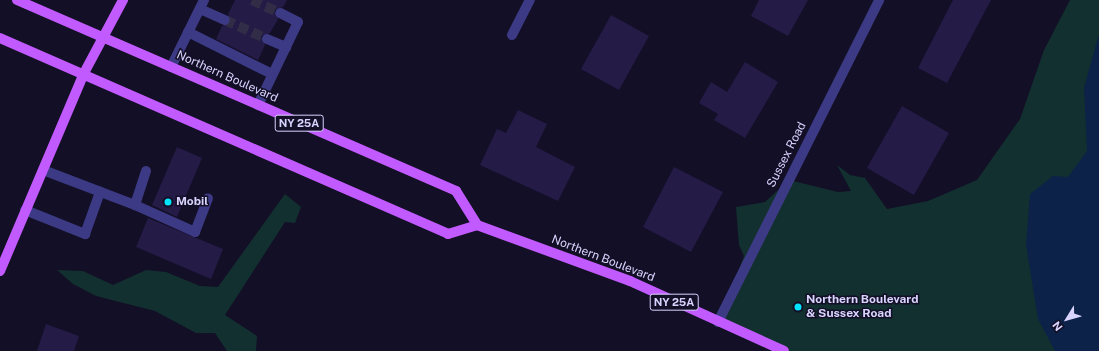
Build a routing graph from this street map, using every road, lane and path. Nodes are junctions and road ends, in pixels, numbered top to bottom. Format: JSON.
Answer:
{"nodes":[{"id":1,"x":17,"y":0,"type":"edge"},
{"id":2,"x":123,"y":0,"type":"edge"},
{"id":3,"x":530,"y":0,"type":"edge"},
{"id":4,"x":879,"y":0,"type":"edge"},
{"id":5,"x":202,"y":4,"type":"edge"},
{"id":6,"x":280,"y":13,"type":"tunnel mouth"},
{"id":7,"x":225,"y":20,"type":"tunnel mouth"},
{"id":8,"x":188,"y":32,"type":"junction"},
{"id":9,"x":512,"y":35,"type":"dead end"},
{"id":10,"x":0,"y":38,"type":"edge"},
{"id":11,"x":105,"y":38,"type":"junction"},
{"id":12,"x":268,"y":39,"type":"tunnel mouth"},
{"id":13,"x":286,"y":47,"type":"junction"},
{"id":14,"x":171,"y":67,"type":"junction"},
{"id":15,"x":83,"y":74,"type":"junction"},
{"id":16,"x":272,"y":74,"type":"junction"},
{"id":17,"x":258,"y":105,"type":"junction"},
{"id":18,"x":43,"y":170,"type":"junction"},
{"id":19,"x":146,"y":171,"type":"dead end"},
{"id":20,"x":100,"y":192,"type":"junction"},
{"id":21,"x":208,"y":198,"type":"dead end"},
{"id":22,"x":134,"y":205,"type":"junction"},
{"id":23,"x":25,"y":210,"type":"junction"},
{"id":24,"x":477,"y":226,"type":"junction"},
{"id":25,"x":0,"y":271,"type":"edge"},
{"id":26,"x":718,"y":322,"type":"junction"},
{"id":27,"x":784,"y":351,"type":"edge"}],
"edges":[{"from":1,"to":11,"type":"main road","name":"Northern Boulevard","number":"NY 25A"},
{"from":2,"to":11,"type":"main road"},
{"from":3,"to":9,"type":"street"},
{"from":4,"to":26,"type":"street","name":"Sussex Road"},
{"from":5,"to":7,"type":"street"},
{"from":5,"to":8,"type":"street"},
{"from":6,"to":13,"type":"street"},
{"from":8,"to":14,"type":"street"},
{"from":8,"to":16,"type":"street"},
{"from":10,"to":15,"type":"main road"},
{"from":11,"to":14,"type":"main road","name":"Northern Boulevard","number":"NY 25A"},
{"from":11,"to":15,"type":"main road"},
{"from":12,"to":13,"type":"street"},
{"from":13,"to":16,"type":"street"},
{"from":14,"to":17,"type":"main road","name":"Northern Boulevard","number":"NY 25A"},
{"from":15,"to":18,"type":"main road"},
{"from":15,"to":24,"type":"main road"},
{"from":16,"to":17,"type":"street"},
{"from":17,"to":24,"type":"main road","name":"Northern Boulevard","number":"NY 25A"},
{"from":18,"to":20,"type":"street"},
{"from":18,"to":23,"type":"main road"},
{"from":19,"to":22,"type":"street"},
{"from":20,"to":22,"type":"street"},
{"from":20,"to":23,"type":"street"},
{"from":21,"to":22,"type":"street"},
{"from":23,"to":25,"type":"main road"},
{"from":24,"to":26,"type":"main road","name":"Northern Boulevard","number":"NY 25A"},
{"from":26,"to":27,"type":"main road","name":"Northern Boulevard","number":"NY 25A"}]}
